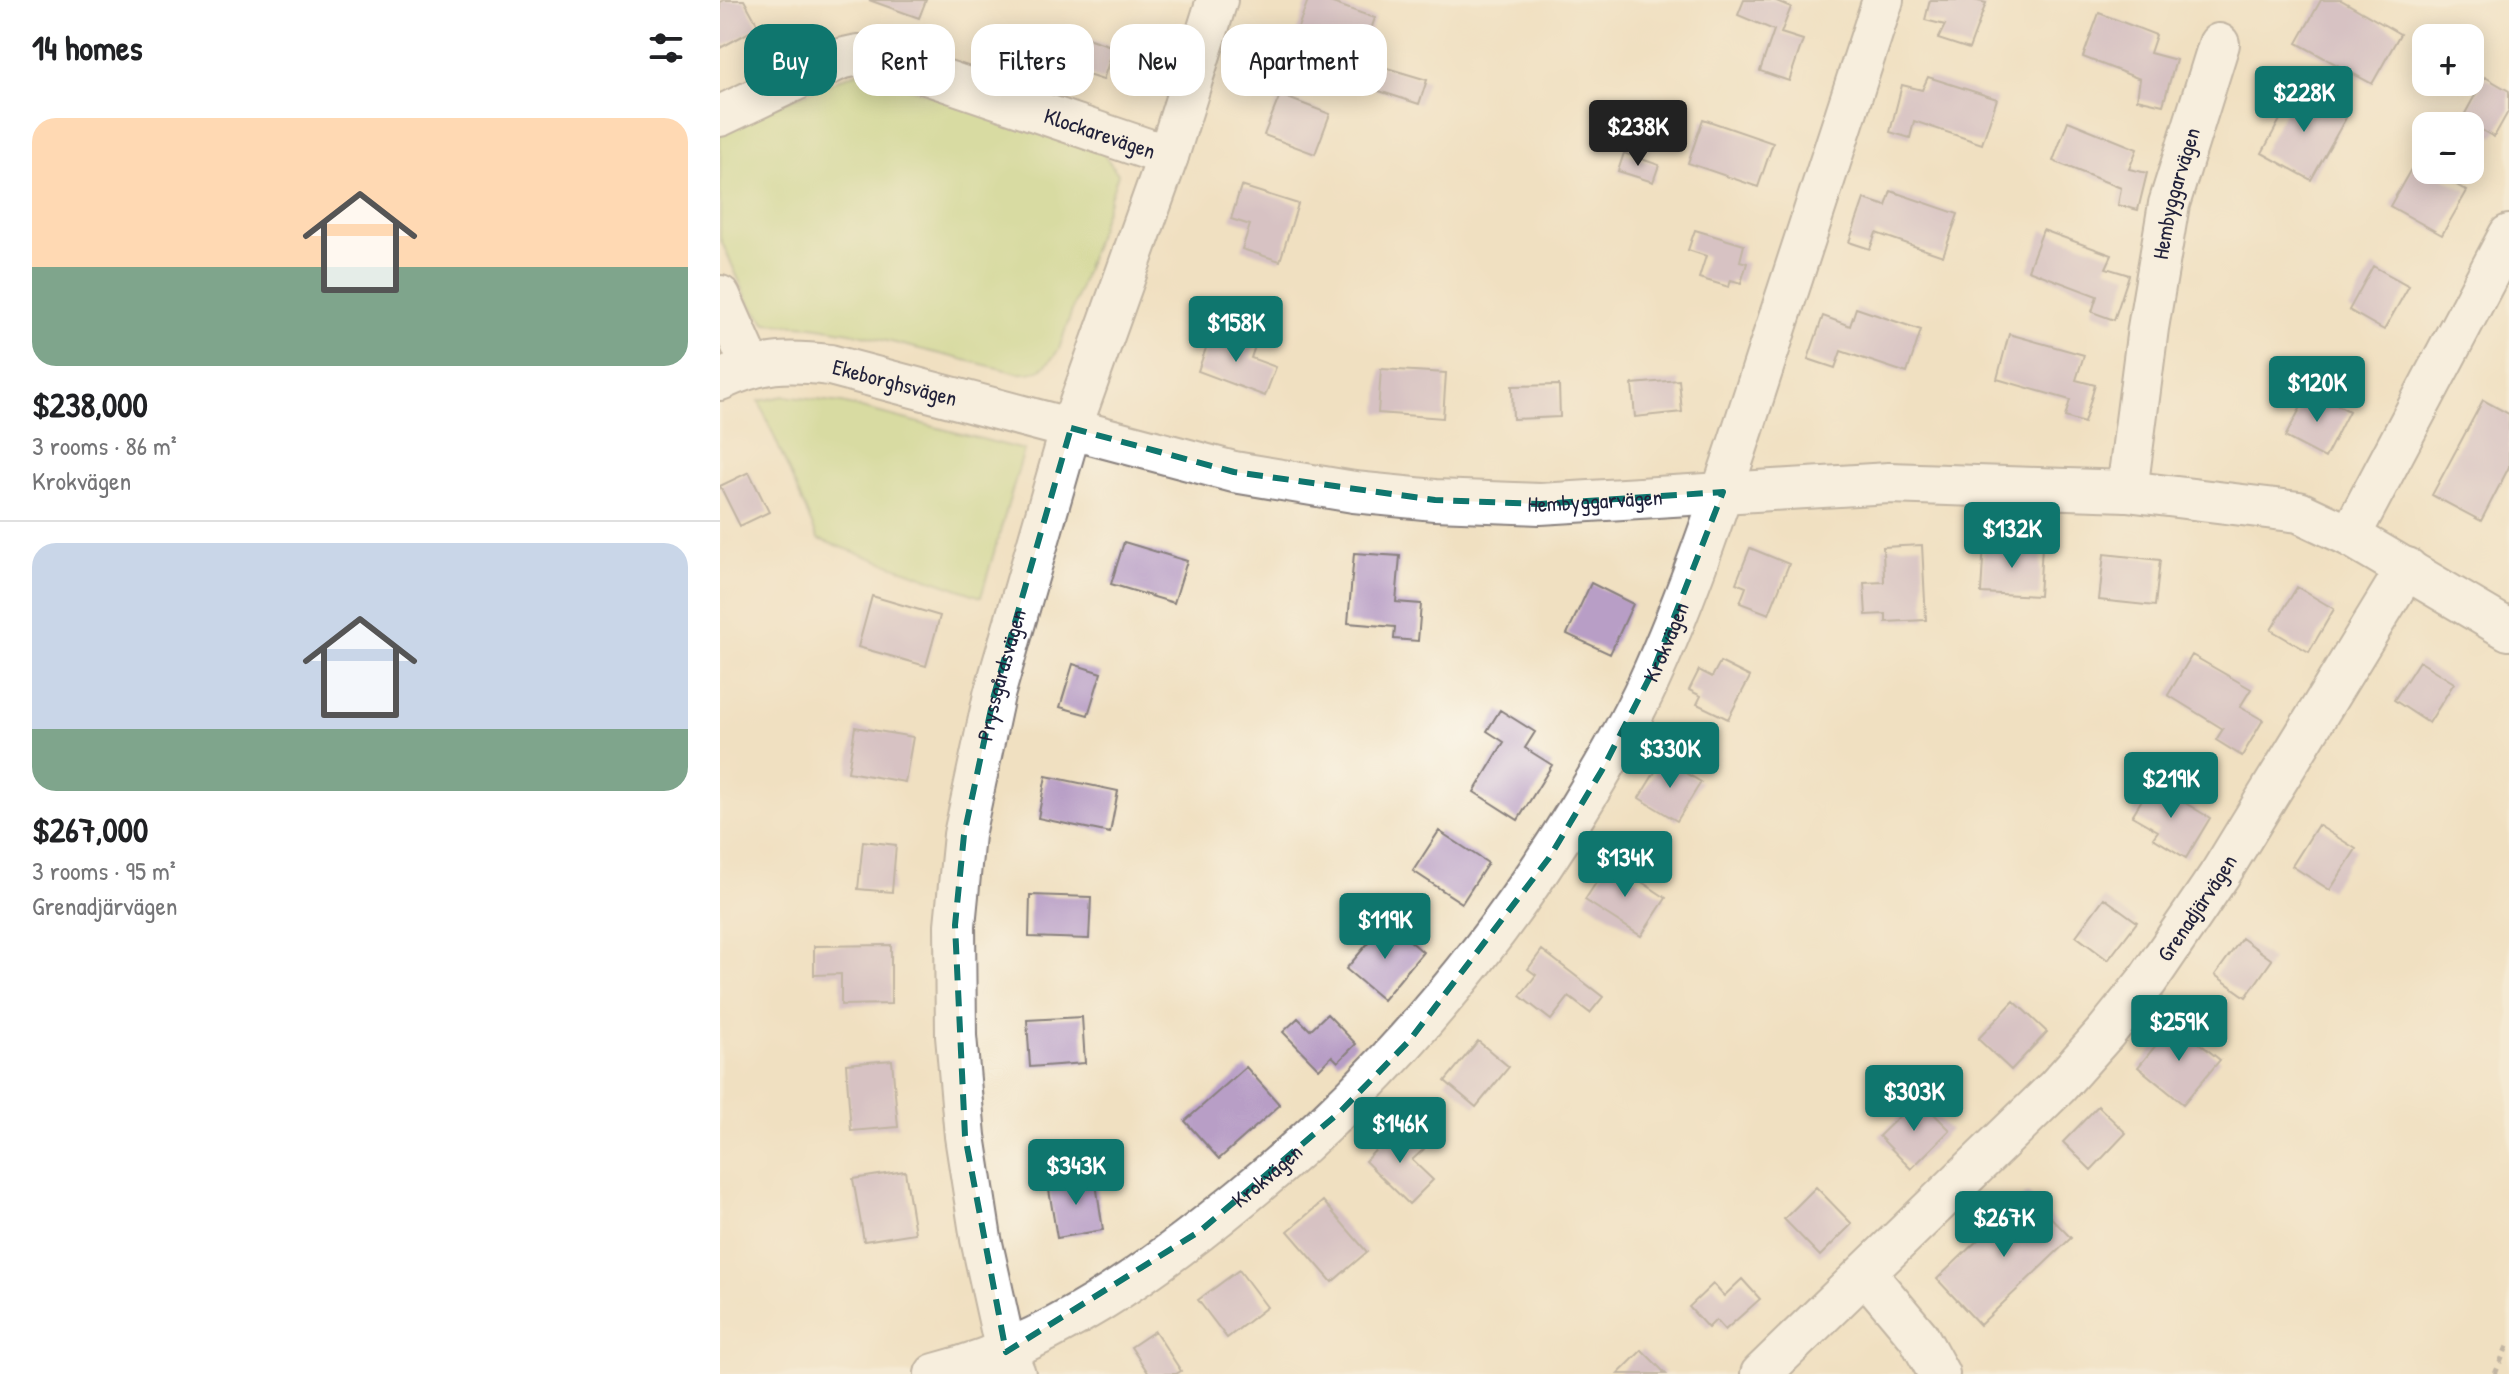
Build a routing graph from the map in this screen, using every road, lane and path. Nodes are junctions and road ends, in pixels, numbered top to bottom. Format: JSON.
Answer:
{"nodes":[{"id":1,"x":1217,"y":0,"type":"edge"},
{"id":2,"x":1883,"y":0,"type":"edge"},
{"id":3,"x":2219,"y":44,"type":"dead end"},
{"id":4,"x":720,"y":116,"type":"edge"},
{"id":5,"x":1168,"y":156,"type":"junction"},
{"id":6,"x":2509,"y":235,"type":"edge"},
{"id":7,"x":720,"y":296,"type":"edge"},
{"id":8,"x":736,"y":373,"type":"edge"},
{"id":9,"x":1071,"y":428,"type":"junction"},
{"id":10,"x":2127,"y":491,"type":"junction"},
{"id":11,"x":1723,"y":492,"type":"junction"},
{"id":12,"x":2350,"y":536,"type":"junction"},
{"id":13,"x":2407,"y":568,"type":"junction"},
{"id":14,"x":2509,"y":630,"type":"edge"},
{"id":15,"x":1866,"y":1274,"type":"junction"},
{"id":16,"x":2509,"y":1342,"type":"edge"},
{"id":17,"x":1010,"y":1363,"type":"edge"},
{"id":18,"x":935,"y":1374,"type":"edge"},
{"id":19,"x":1761,"y":1374,"type":"edge"},
{"id":20,"x":1939,"y":1374,"type":"edge"},
{"id":21,"x":2495,"y":1374,"type":"edge"}],
"edges":[{"from":1,"to":5,"type":"street","name":"Pryssgårdsvägen"},
{"from":2,"to":11,"type":"street","name":"Krokvägen"},
{"from":3,"to":10,"type":"street","name":"Hembyggarvägen"},
{"from":4,"to":5,"type":"street","name":"Klockarevägen"},
{"from":5,"to":9,"type":"street","name":"Pryssgårdsvägen"},
{"from":6,"to":12,"type":"street"},
{"from":7,"to":8,"type":"street"},
{"from":8,"to":9,"type":"street","name":"Ekeborghsvägen"},
{"from":9,"to":11,"type":"street","name":"Hembyggarvägen"},
{"from":9,"to":17,"type":"street","name":"Pryssgårdsvägen"},
{"from":10,"to":11,"type":"street","name":"Hembyggarvägen"},
{"from":10,"to":12,"type":"street","name":"Hembyggarvägen"},
{"from":11,"to":17,"type":"street","name":"Krokvägen"},
{"from":12,"to":13,"type":"street","name":"Hembyggarvägen"},
{"from":13,"to":14,"type":"street","name":"Hembyggarvägen"},
{"from":13,"to":15,"type":"street","name":"Grenadjärvägen"},
{"from":15,"to":19,"type":"street","name":"Grenadjärvägen"},
{"from":15,"to":20,"type":"street"},
{"from":16,"to":21,"type":"path"},
{"from":17,"to":18,"type":"street","name":"Krokvägen"}]}
